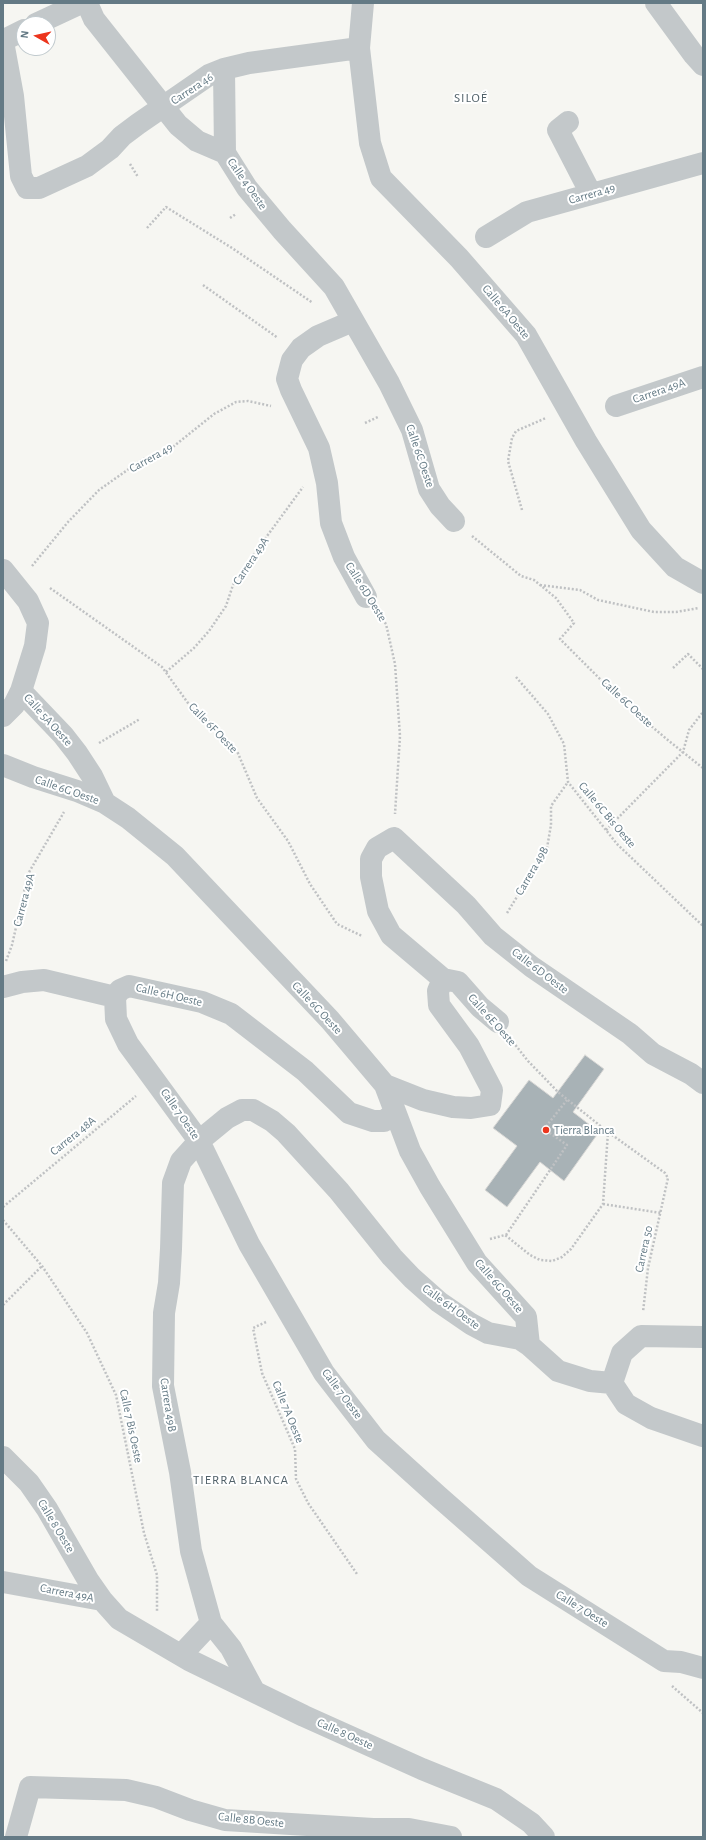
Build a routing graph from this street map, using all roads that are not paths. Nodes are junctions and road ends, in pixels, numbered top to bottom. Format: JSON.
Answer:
{"nodes":[{"id":1,"x":81,"y":3,"type":"edge"},
{"id":2,"x":87,"y":3,"type":"edge"},
{"id":3,"x":363,"y":3,"type":"edge"},
{"id":4,"x":656,"y":3,"type":"edge"},
{"id":5,"x":53,"y":16,"type":"edge"},
{"id":6,"x":16,"y":34,"type":"edge"},
{"id":7,"x":359,"y":48,"type":"junction"},
{"id":8,"x":703,"y":65,"type":"edge"},
{"id":9,"x":224,"y":69,"type":"junction"},
{"id":10,"x":163,"y":108,"type":"junction"},
{"id":11,"x":568,"y":122,"type":"dead end"},
{"id":12,"x":225,"y":153,"type":"junction"},
{"id":13,"x":703,"y":163,"type":"edge"},
{"id":14,"x":590,"y":194,"type":"junction"},
{"id":15,"x":486,"y":237,"type":"dead end"},
{"id":16,"x":353,"y":322,"type":"junction"},
{"id":17,"x":703,"y":377,"type":"edge"},
{"id":18,"x":616,"y":406,"type":"dead end"},
{"id":19,"x":454,"y":521,"type":"road end"},
{"id":20,"x":9,"y":577,"type":"edge"},
{"id":21,"x":703,"y":583,"type":"edge"},
{"id":22,"x":366,"y":597,"type":"road end"},
{"id":23,"x":21,"y":691,"type":"junction"},
{"id":24,"x":3,"y":716,"type":"edge"},
{"id":25,"x":3,"y":764,"type":"edge"},
{"id":26,"x":105,"y":803,"type":"junction"},
{"id":27,"x":386,"y":843,"type":"joint"},
{"id":28,"x":443,"y":979,"type":"junction"},
{"id":29,"x":3,"y":987,"type":"edge"},
{"id":30,"x":115,"y":997,"type":"junction"},
{"id":31,"x":498,"y":1022,"type":"road end"},
{"id":32,"x":703,"y":1083,"type":"edge"},
{"id":33,"x":385,"y":1085,"type":"junction"},
{"id":34,"x":242,"y":1110,"type":"joint"},
{"id":35,"x":395,"y":1113,"type":"junction"},
{"id":36,"x":199,"y":1141,"type":"junction"},
{"id":37,"x":703,"y":1337,"type":"edge"},
{"id":38,"x":530,"y":1345,"type":"junction"},
{"id":39,"x":612,"y":1383,"type":"junction"},
{"id":40,"x":703,"y":1436,"type":"edge"},
{"id":41,"x":3,"y":1457,"type":"edge"},
{"id":42,"x":3,"y":1582,"type":"edge"},
{"id":43,"x":102,"y":1600,"type":"junction"},
{"id":44,"x":211,"y":1622,"type":"junction"},
{"id":45,"x":150,"y":1637,"type":"joint"},
{"id":46,"x":181,"y":1655,"type":"junction"},
{"id":47,"x":703,"y":1668,"type":"edge"},
{"id":48,"x":253,"y":1689,"type":"junction"},
{"id":49,"x":534,"y":1832,"type":"edge"},
{"id":50,"x":16,"y":1837,"type":"edge"},
{"id":51,"x":451,"y":1837,"type":"edge"}],
"edges":[{"from":1,"to":5,"type":"street"},
{"from":2,"to":10,"type":"street","name":"Calle 4 Oeste"},
{"from":3,"to":7,"type":"street"},
{"from":4,"to":8,"type":"street"},
{"from":6,"to":10,"type":"street","name":"Carrera 46"},
{"from":7,"to":9,"type":"street","name":"Carrera 46"},
{"from":7,"to":21,"type":"street","name":"Calle 6A Oeste"},
{"from":9,"to":10,"type":"street","name":"Carrera 46"},
{"from":9,"to":12,"type":"street"},
{"from":10,"to":12,"type":"street","name":"Calle 4 Oeste"},
{"from":11,"to":14,"type":"street"},
{"from":12,"to":16,"type":"street","name":"Calle 4 Oeste"},
{"from":13,"to":14,"type":"street","name":"Carrera 49"},
{"from":14,"to":15,"type":"street","name":"Carrera 49"},
{"from":16,"to":19,"type":"street","name":"Calle 6C Oeste"},
{"from":16,"to":22,"type":"street","name":"Calle 6D Oeste"},
{"from":17,"to":18,"type":"street","name":"Carrera 49A"},
{"from":20,"to":23,"type":"street","name":"Calle 5A Oeste"},
{"from":23,"to":24,"type":"street"},
{"from":23,"to":26,"type":"street","name":"Calle 5A Oeste"},
{"from":25,"to":26,"type":"street","name":"Calle 6G Oeste"},
{"from":26,"to":33,"type":"street","name":"Calle 6G Oeste"},
{"from":27,"to":28,"type":"street","name":"Calle 6E Oeste"},
{"from":27,"to":32,"type":"street","name":"Calle 6D Oeste"},
{"from":28,"to":31,"type":"street","name":"Calle 6E Oeste"},
{"from":28,"to":33,"type":"street"},
{"from":29,"to":30,"type":"street"},
{"from":30,"to":35,"type":"street","name":"Calle 6H Oeste"},
{"from":30,"to":36,"type":"street","name":"Calle 7 Oeste"},
{"from":33,"to":35,"type":"street","name":"Calle 6G Oeste"},
{"from":34,"to":36,"type":"street","name":"Carrera 49B"},
{"from":34,"to":38,"type":"street","name":"Calle 6H Oeste"},
{"from":35,"to":38,"type":"street","name":"Calle 6G Oeste"},
{"from":36,"to":44,"type":"street","name":"Carrera 49B"},
{"from":36,"to":47,"type":"street","name":"Calle 7 Oeste"},
{"from":37,"to":39,"type":"street"},
{"from":38,"to":39,"type":"street","name":"Calle 6H Oeste"},
{"from":39,"to":40,"type":"street"},
{"from":41,"to":43,"type":"street","name":"Calle 8 Oeste"},
{"from":42,"to":43,"type":"street","name":"Carrera 49A"},
{"from":43,"to":45,"type":"street","name":"Carrera 49A"},
{"from":44,"to":46,"type":"street"},
{"from":44,"to":48,"type":"street","name":"Carrera 49B"},
{"from":45,"to":46,"type":"street","name":"Calle 8 Oeste"},
{"from":46,"to":48,"type":"street","name":"Calle 8 Oeste"},
{"from":48,"to":49,"type":"street","name":"Calle 8 Oeste"},
{"from":50,"to":51,"type":"street","name":"Calle 8B Oeste"}]}
